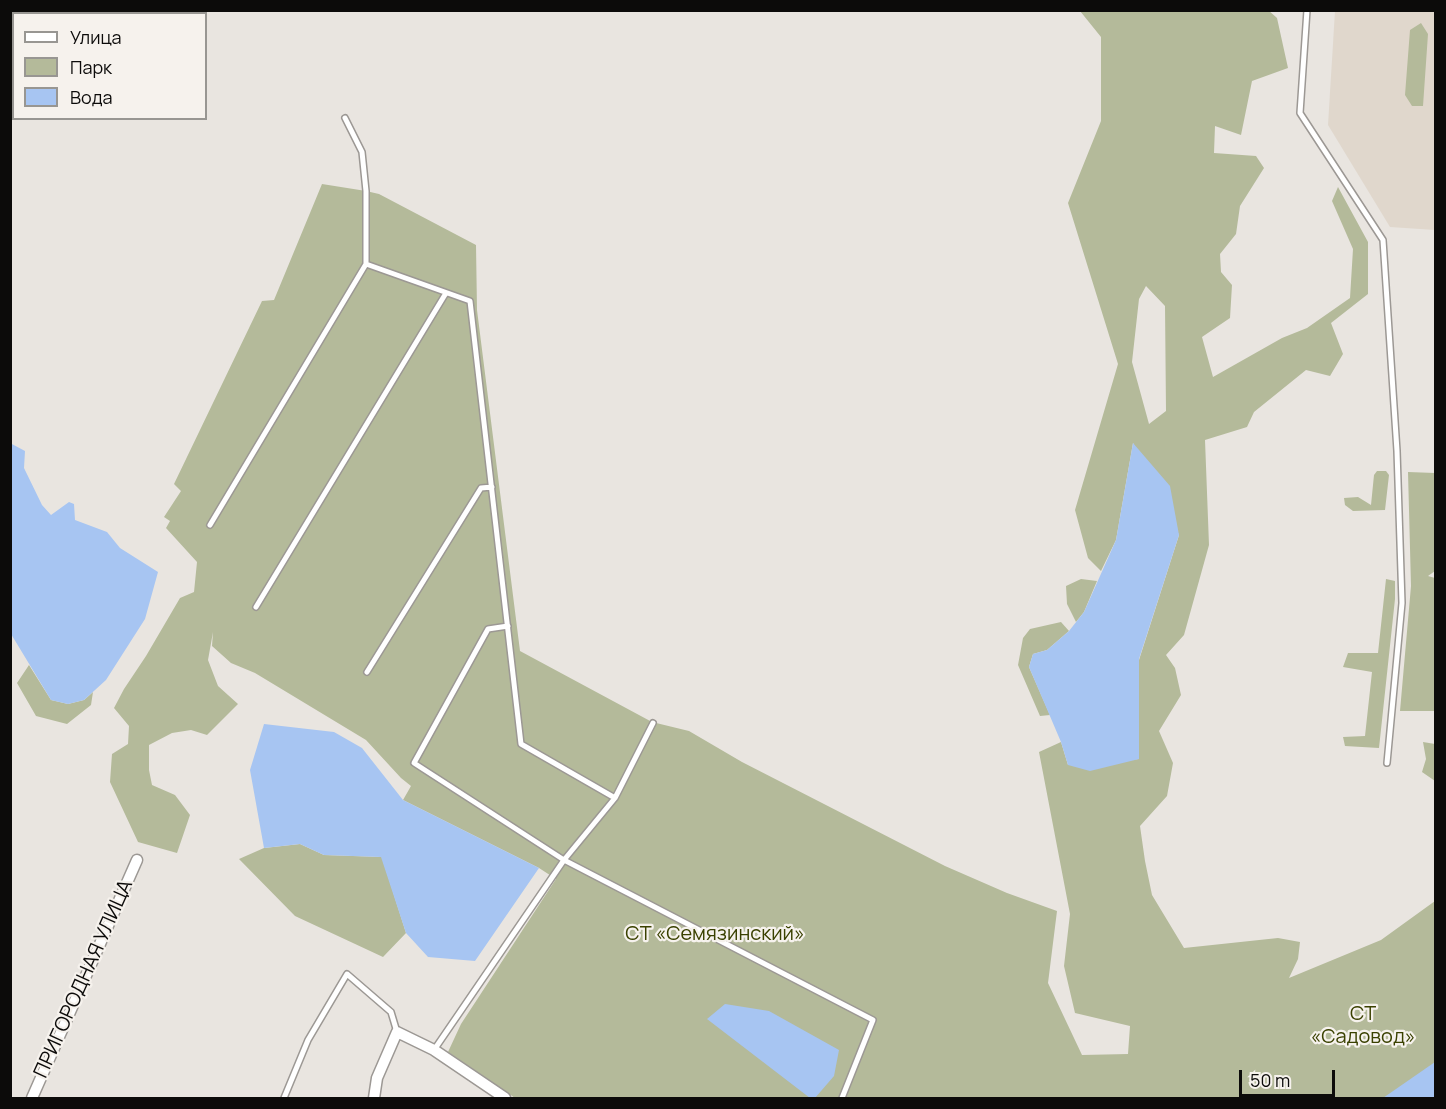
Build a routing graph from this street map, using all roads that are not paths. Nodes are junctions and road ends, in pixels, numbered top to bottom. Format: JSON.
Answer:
{"nodes":[{"id":1,"x":1307,"y":10,"type":"edge"},
{"id":2,"x":345,"y":118,"type":"dead end"},
{"id":3,"x":366,"y":264,"type":"junction"},
{"id":4,"x":446,"y":293,"type":"junction"},
{"id":5,"x":492,"y":487,"type":"junction"},
{"id":6,"x":210,"y":525,"type":"dead end"},
{"id":7,"x":256,"y":606,"type":"dead end"},
{"id":8,"x":508,"y":627,"type":"junction"},
{"id":9,"x":367,"y":672,"type":"dead end"},
{"id":10,"x":653,"y":723,"type":"dead end"},
{"id":11,"x":1387,"y":762,"type":"dead end"},
{"id":12,"x":615,"y":798,"type":"junction"},
{"id":13,"x":137,"y":860,"type":"dead end"},
{"id":14,"x":564,"y":860,"type":"junction"},
{"id":15,"x":397,"y":1032,"type":"junction"},
{"id":16,"x":434,"y":1050,"type":"junction"},
{"id":17,"x":32,"y":1098,"type":"edge"},
{"id":18,"x":284,"y":1098,"type":"edge"},
{"id":19,"x":374,"y":1098,"type":"edge"},
{"id":20,"x":505,"y":1098,"type":"edge"},
{"id":21,"x":842,"y":1098,"type":"edge"}],
"edges":[{"from":1,"to":11,"type":"lane"},
{"from":2,"to":3,"type":"lane"},
{"from":3,"to":4,"type":"lane"},
{"from":3,"to":6,"type":"lane"},
{"from":4,"to":5,"type":"lane"},
{"from":4,"to":7,"type":"lane"},
{"from":5,"to":8,"type":"lane"},
{"from":5,"to":9,"type":"lane"},
{"from":8,"to":12,"type":"lane"},
{"from":8,"to":14,"type":"lane"},
{"from":10,"to":12,"type":"lane"},
{"from":12,"to":14,"type":"lane"},
{"from":13,"to":17,"type":"street","name":"ПРИГОРОДНАЯ УЛИЦА"},
{"from":14,"to":16,"type":"lane"},
{"from":14,"to":21,"type":"lane"},
{"from":15,"to":16,"type":"street"},
{"from":15,"to":18,"type":"lane"},
{"from":15,"to":19,"type":"street"},
{"from":16,"to":20,"type":"street"}]}
